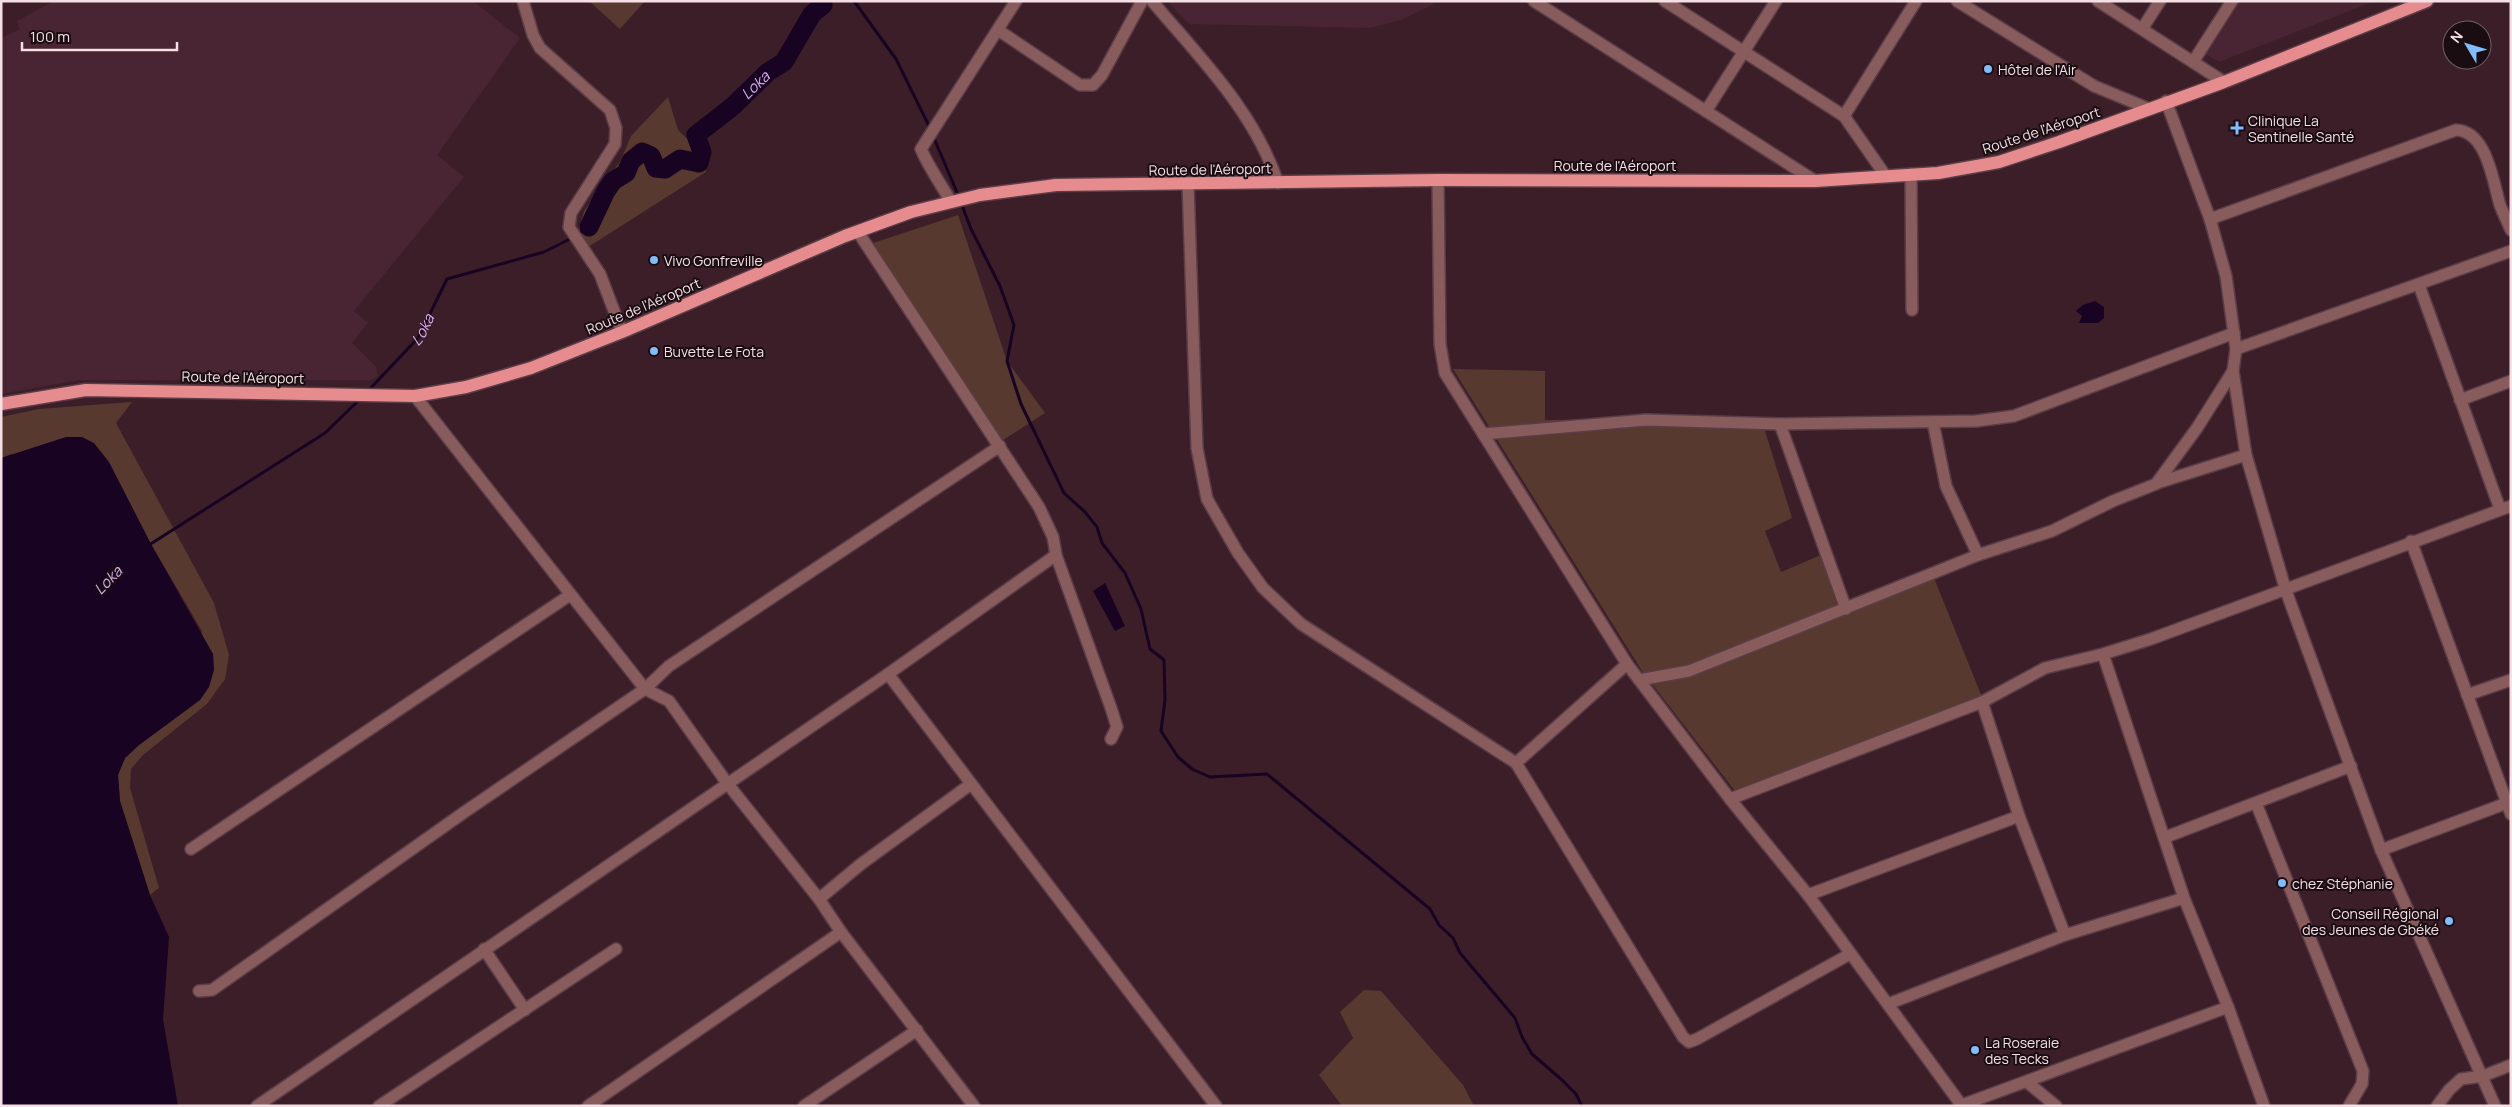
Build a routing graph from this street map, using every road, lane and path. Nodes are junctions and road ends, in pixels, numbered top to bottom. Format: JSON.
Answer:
{"nodes":[{"id":1,"x":523,"y":1,"type":"edge"},
{"id":2,"x":1016,"y":1,"type":"edge"},
{"id":3,"x":1142,"y":1,"type":"edge"},
{"id":4,"x":1152,"y":1,"type":"edge"},
{"id":5,"x":1534,"y":1,"type":"edge"},
{"id":6,"x":1665,"y":1,"type":"edge"},
{"id":7,"x":1776,"y":1,"type":"edge"},
{"id":8,"x":1916,"y":1,"type":"edge"},
{"id":9,"x":1957,"y":1,"type":"edge"},
{"id":10,"x":2098,"y":1,"type":"edge"},
{"id":11,"x":2160,"y":1,"type":"edge"},
{"id":12,"x":2232,"y":1,"type":"edge"},
{"id":13,"x":2427,"y":1,"type":"edge"},
{"id":14,"x":998,"y":30,"type":"junction"},
{"id":15,"x":2142,"y":30,"type":"junction"},
{"id":16,"x":1744,"y":52,"type":"junction"},
{"id":17,"x":2193,"y":62,"type":"junction"},
{"id":18,"x":2224,"y":82,"type":"junction"},
{"id":19,"x":2166,"y":102,"type":"junction"},
{"id":20,"x":2147,"y":108,"type":"junction"},
{"id":21,"x":1706,"y":111,"type":"junction"},
{"id":22,"x":1844,"y":116,"type":"junction"},
{"id":23,"x":1911,"y":174,"type":"junction"},
{"id":24,"x":1885,"y":175,"type":"junction"},
{"id":25,"x":1438,"y":180,"type":"junction"},
{"id":26,"x":1815,"y":181,"type":"junction"},
{"id":27,"x":1278,"y":183,"type":"junction"},
{"id":28,"x":1188,"y":184,"type":"junction"},
{"id":29,"x":951,"y":202,"type":"junction"},
{"id":30,"x":2210,"y":219,"type":"junction"},
{"id":31,"x":2511,"y":230,"type":"edge"},
{"id":32,"x":858,"y":232,"type":"junction"},
{"id":33,"x":2511,"y":251,"type":"edge"},
{"id":34,"x":2419,"y":284,"type":"junction"},
{"id":35,"x":1912,"y":310,"type":"dead end"},
{"id":36,"x":622,"y":332,"type":"junction"},
{"id":37,"x":2234,"y":333,"type":"junction"},
{"id":38,"x":2236,"y":349,"type":"junction"},
{"id":39,"x":2233,"y":371,"type":"junction"},
{"id":40,"x":2511,"y":381,"type":"edge"},
{"id":41,"x":415,"y":396,"type":"junction"},
{"id":42,"x":2460,"y":400,"type":"junction"},
{"id":43,"x":1,"y":404,"type":"edge"},
{"id":44,"x":1933,"y":422,"type":"junction"},
{"id":45,"x":1780,"y":424,"type":"junction"},
{"id":46,"x":1483,"y":434,"type":"junction"},
{"id":47,"x":1000,"y":446,"type":"junction"},
{"id":48,"x":2246,"y":455,"type":"junction"},
{"id":49,"x":2156,"y":484,"type":"junction"},
{"id":50,"x":2505,"y":507,"type":"edge"},
{"id":51,"x":2411,"y":541,"type":"junction"},
{"id":52,"x":1056,"y":555,"type":"junction"},
{"id":53,"x":1978,"y":555,"type":"junction"},
{"id":54,"x":2286,"y":591,"type":"junction"},
{"id":55,"x":570,"y":595,"type":"junction"},
{"id":56,"x":1846,"y":609,"type":"junction"},
{"id":57,"x":2103,"y":654,"type":"junction"},
{"id":58,"x":1627,"y":664,"type":"junction"},
{"id":59,"x":888,"y":674,"type":"junction"},
{"id":60,"x":1639,"y":680,"type":"junction"},
{"id":61,"x":2511,"y":680,"type":"edge"},
{"id":62,"x":645,"y":689,"type":"junction"},
{"id":63,"x":2467,"y":695,"type":"junction"},
{"id":64,"x":1982,"y":702,"type":"junction"},
{"id":65,"x":1111,"y":739,"type":"dead end"},
{"id":66,"x":1516,"y":763,"type":"junction"},
{"id":67,"x":2351,"y":766,"type":"junction"},
{"id":68,"x":727,"y":783,"type":"junction"},
{"id":69,"x":971,"y":784,"type":"junction"},
{"id":70,"x":1730,"y":799,"type":"junction"},
{"id":71,"x":2507,"y":803,"type":"junction"},
{"id":72,"x":2256,"y":804,"type":"junction"},
{"id":73,"x":2511,"y":814,"type":"edge"},
{"id":74,"x":2019,"y":816,"type":"junction"},
{"id":75,"x":2166,"y":837,"type":"junction"},
{"id":76,"x":191,"y":849,"type":"dead end"},
{"id":77,"x":2381,"y":850,"type":"junction"},
{"id":78,"x":1808,"y":895,"type":"junction"},
{"id":79,"x":2184,"y":898,"type":"junction"},
{"id":80,"x":819,"y":900,"type":"junction"},
{"id":81,"x":841,"y":932,"type":"junction"},
{"id":82,"x":2065,"y":935,"type":"junction"},
{"id":83,"x":484,"y":949,"type":"junction"},
{"id":84,"x":616,"y":949,"type":"dead end"},
{"id":85,"x":1850,"y":954,"type":"junction"},
{"id":86,"x":199,"y":992,"type":"dead end"},
{"id":87,"x":1888,"y":1004,"type":"junction"},
{"id":88,"x":2228,"y":1007,"type":"junction"},
{"id":89,"x":525,"y":1010,"type":"junction"},
{"id":90,"x":917,"y":1030,"type":"junction"},
{"id":91,"x":2511,"y":1066,"type":"edge"},
{"id":92,"x":2483,"y":1076,"type":"junction"},
{"id":93,"x":2027,"y":1082,"type":"junction"},
{"id":94,"x":1962,"y":1105,"type":"edge"},
{"id":95,"x":257,"y":1106,"type":"edge"},
{"id":96,"x":378,"y":1106,"type":"edge"},
{"id":97,"x":588,"y":1106,"type":"edge"},
{"id":98,"x":804,"y":1106,"type":"edge"},
{"id":99,"x":974,"y":1106,"type":"edge"},
{"id":100,"x":1216,"y":1106,"type":"edge"},
{"id":101,"x":2056,"y":1106,"type":"edge"},
{"id":102,"x":2264,"y":1106,"type":"edge"},
{"id":103,"x":2349,"y":1106,"type":"edge"},
{"id":104,"x":2437,"y":1106,"type":"edge"},
{"id":105,"x":2495,"y":1106,"type":"edge"}],
"edges":[{"from":1,"to":36,"type":"street"},
{"from":2,"to":14,"type":"street"},
{"from":3,"to":14,"type":"street"},
{"from":4,"to":27,"type":"street"},
{"from":5,"to":21,"type":"street"},
{"from":6,"to":16,"type":"street"},
{"from":7,"to":16,"type":"street"},
{"from":8,"to":22,"type":"street"},
{"from":9,"to":20,"type":"street"},
{"from":10,"to":15,"type":"street"},
{"from":11,"to":15,"type":"street"},
{"from":12,"to":17,"type":"street"},
{"from":13,"to":18,"type":"main road","name":"Route de l'Aéroport"},
{"from":14,"to":29,"type":"street"},
{"from":15,"to":17,"type":"street"},
{"from":16,"to":21,"type":"street"},
{"from":16,"to":22,"type":"street"},
{"from":17,"to":18,"type":"street"},
{"from":18,"to":19,"type":"main road","name":"Route de l'Aéroport"},
{"from":19,"to":20,"type":"main road","name":"Route de l'Aéroport"},
{"from":19,"to":30,"type":"street"},
{"from":20,"to":23,"type":"main road","name":"Route de l'Aéroport"},
{"from":21,"to":26,"type":"street"},
{"from":22,"to":24,"type":"street"},
{"from":23,"to":24,"type":"main road","name":"Route de l'Aéroport"},
{"from":23,"to":35,"type":"street"},
{"from":24,"to":26,"type":"main road","name":"Route de l'Aéroport"},
{"from":25,"to":26,"type":"main road","name":"Route de l'Aéroport"},
{"from":25,"to":27,"type":"main road","name":"Route de l'Aéroport"},
{"from":25,"to":46,"type":"street"},
{"from":27,"to":28,"type":"main road","name":"Route de l'Aéroport"},
{"from":28,"to":29,"type":"main road","name":"Route de l'Aéroport"},
{"from":28,"to":66,"type":"street"},
{"from":29,"to":32,"type":"main road","name":"Route de l'Aéroport"},
{"from":30,"to":31,"type":"street"},
{"from":30,"to":37,"type":"street"},
{"from":32,"to":36,"type":"main road","name":"Route de l'Aéroport"},
{"from":32,"to":47,"type":"street"},
{"from":33,"to":34,"type":"street"},
{"from":34,"to":38,"type":"street"},
{"from":34,"to":42,"type":"street"},
{"from":36,"to":41,"type":"main road","name":"Route de l'Aéroport"},
{"from":37,"to":38,"type":"street"},
{"from":37,"to":44,"type":"street"},
{"from":38,"to":39,"type":"street"},
{"from":39,"to":48,"type":"street"},
{"from":39,"to":49,"type":"street"},
{"from":40,"to":42,"type":"street"},
{"from":41,"to":43,"type":"main road","name":"Route de l'Aéroport"},
{"from":41,"to":55,"type":"street"},
{"from":42,"to":50,"type":"street"},
{"from":44,"to":45,"type":"street"},
{"from":44,"to":53,"type":"street"},
{"from":45,"to":46,"type":"street"},
{"from":45,"to":56,"type":"street"},
{"from":46,"to":58,"type":"street"},
{"from":47,"to":52,"type":"street"},
{"from":47,"to":62,"type":"street"},
{"from":48,"to":49,"type":"street"},
{"from":48,"to":54,"type":"street"},
{"from":49,"to":53,"type":"street"},
{"from":50,"to":51,"type":"street"},
{"from":51,"to":54,"type":"street"},
{"from":51,"to":63,"type":"street"},
{"from":52,"to":59,"type":"street"},
{"from":52,"to":65,"type":"street"},
{"from":53,"to":56,"type":"street"},
{"from":54,"to":57,"type":"street"},
{"from":54,"to":67,"type":"street"},
{"from":55,"to":62,"type":"street"},
{"from":55,"to":76,"type":"street"},
{"from":56,"to":60,"type":"street"},
{"from":57,"to":64,"type":"street"},
{"from":57,"to":75,"type":"street"},
{"from":58,"to":60,"type":"street"},
{"from":58,"to":66,"type":"street"},
{"from":59,"to":68,"type":"street"},
{"from":59,"to":69,"type":"street"},
{"from":60,"to":70,"type":"street"},
{"from":61,"to":63,"type":"street"},
{"from":62,"to":68,"type":"street"},
{"from":62,"to":86,"type":"street"},
{"from":63,"to":71,"type":"street"},
{"from":64,"to":70,"type":"street"},
{"from":64,"to":74,"type":"street"},
{"from":66,"to":85,"type":"street"},
{"from":67,"to":72,"type":"street"},
{"from":67,"to":77,"type":"street"},
{"from":68,"to":80,"type":"street"},
{"from":68,"to":83,"type":"street"},
{"from":69,"to":80,"type":"street"},
{"from":69,"to":100,"type":"street"},
{"from":70,"to":78,"type":"street"},
{"from":71,"to":73,"type":"street"},
{"from":71,"to":77,"type":"street"},
{"from":72,"to":75,"type":"street"},
{"from":72,"to":103,"type":"street"},
{"from":74,"to":78,"type":"street"},
{"from":74,"to":82,"type":"street"},
{"from":75,"to":79,"type":"street"},
{"from":77,"to":92,"type":"street"},
{"from":78,"to":85,"type":"street"},
{"from":79,"to":82,"type":"street"},
{"from":79,"to":88,"type":"street"},
{"from":80,"to":81,"type":"street"},
{"from":81,"to":90,"type":"street"},
{"from":81,"to":97,"type":"street"},
{"from":82,"to":87,"type":"street"},
{"from":83,"to":89,"type":"street"},
{"from":83,"to":95,"type":"street"},
{"from":84,"to":89,"type":"street"},
{"from":85,"to":87,"type":"street"},
{"from":87,"to":94,"type":"street"},
{"from":88,"to":93,"type":"street"},
{"from":88,"to":102,"type":"street"},
{"from":89,"to":96,"type":"street"},
{"from":90,"to":98,"type":"street"},
{"from":90,"to":99,"type":"street"},
{"from":91,"to":92,"type":"street"},
{"from":92,"to":104,"type":"street"},
{"from":92,"to":105,"type":"street"},
{"from":93,"to":94,"type":"street"},
{"from":93,"to":101,"type":"street"}]}
